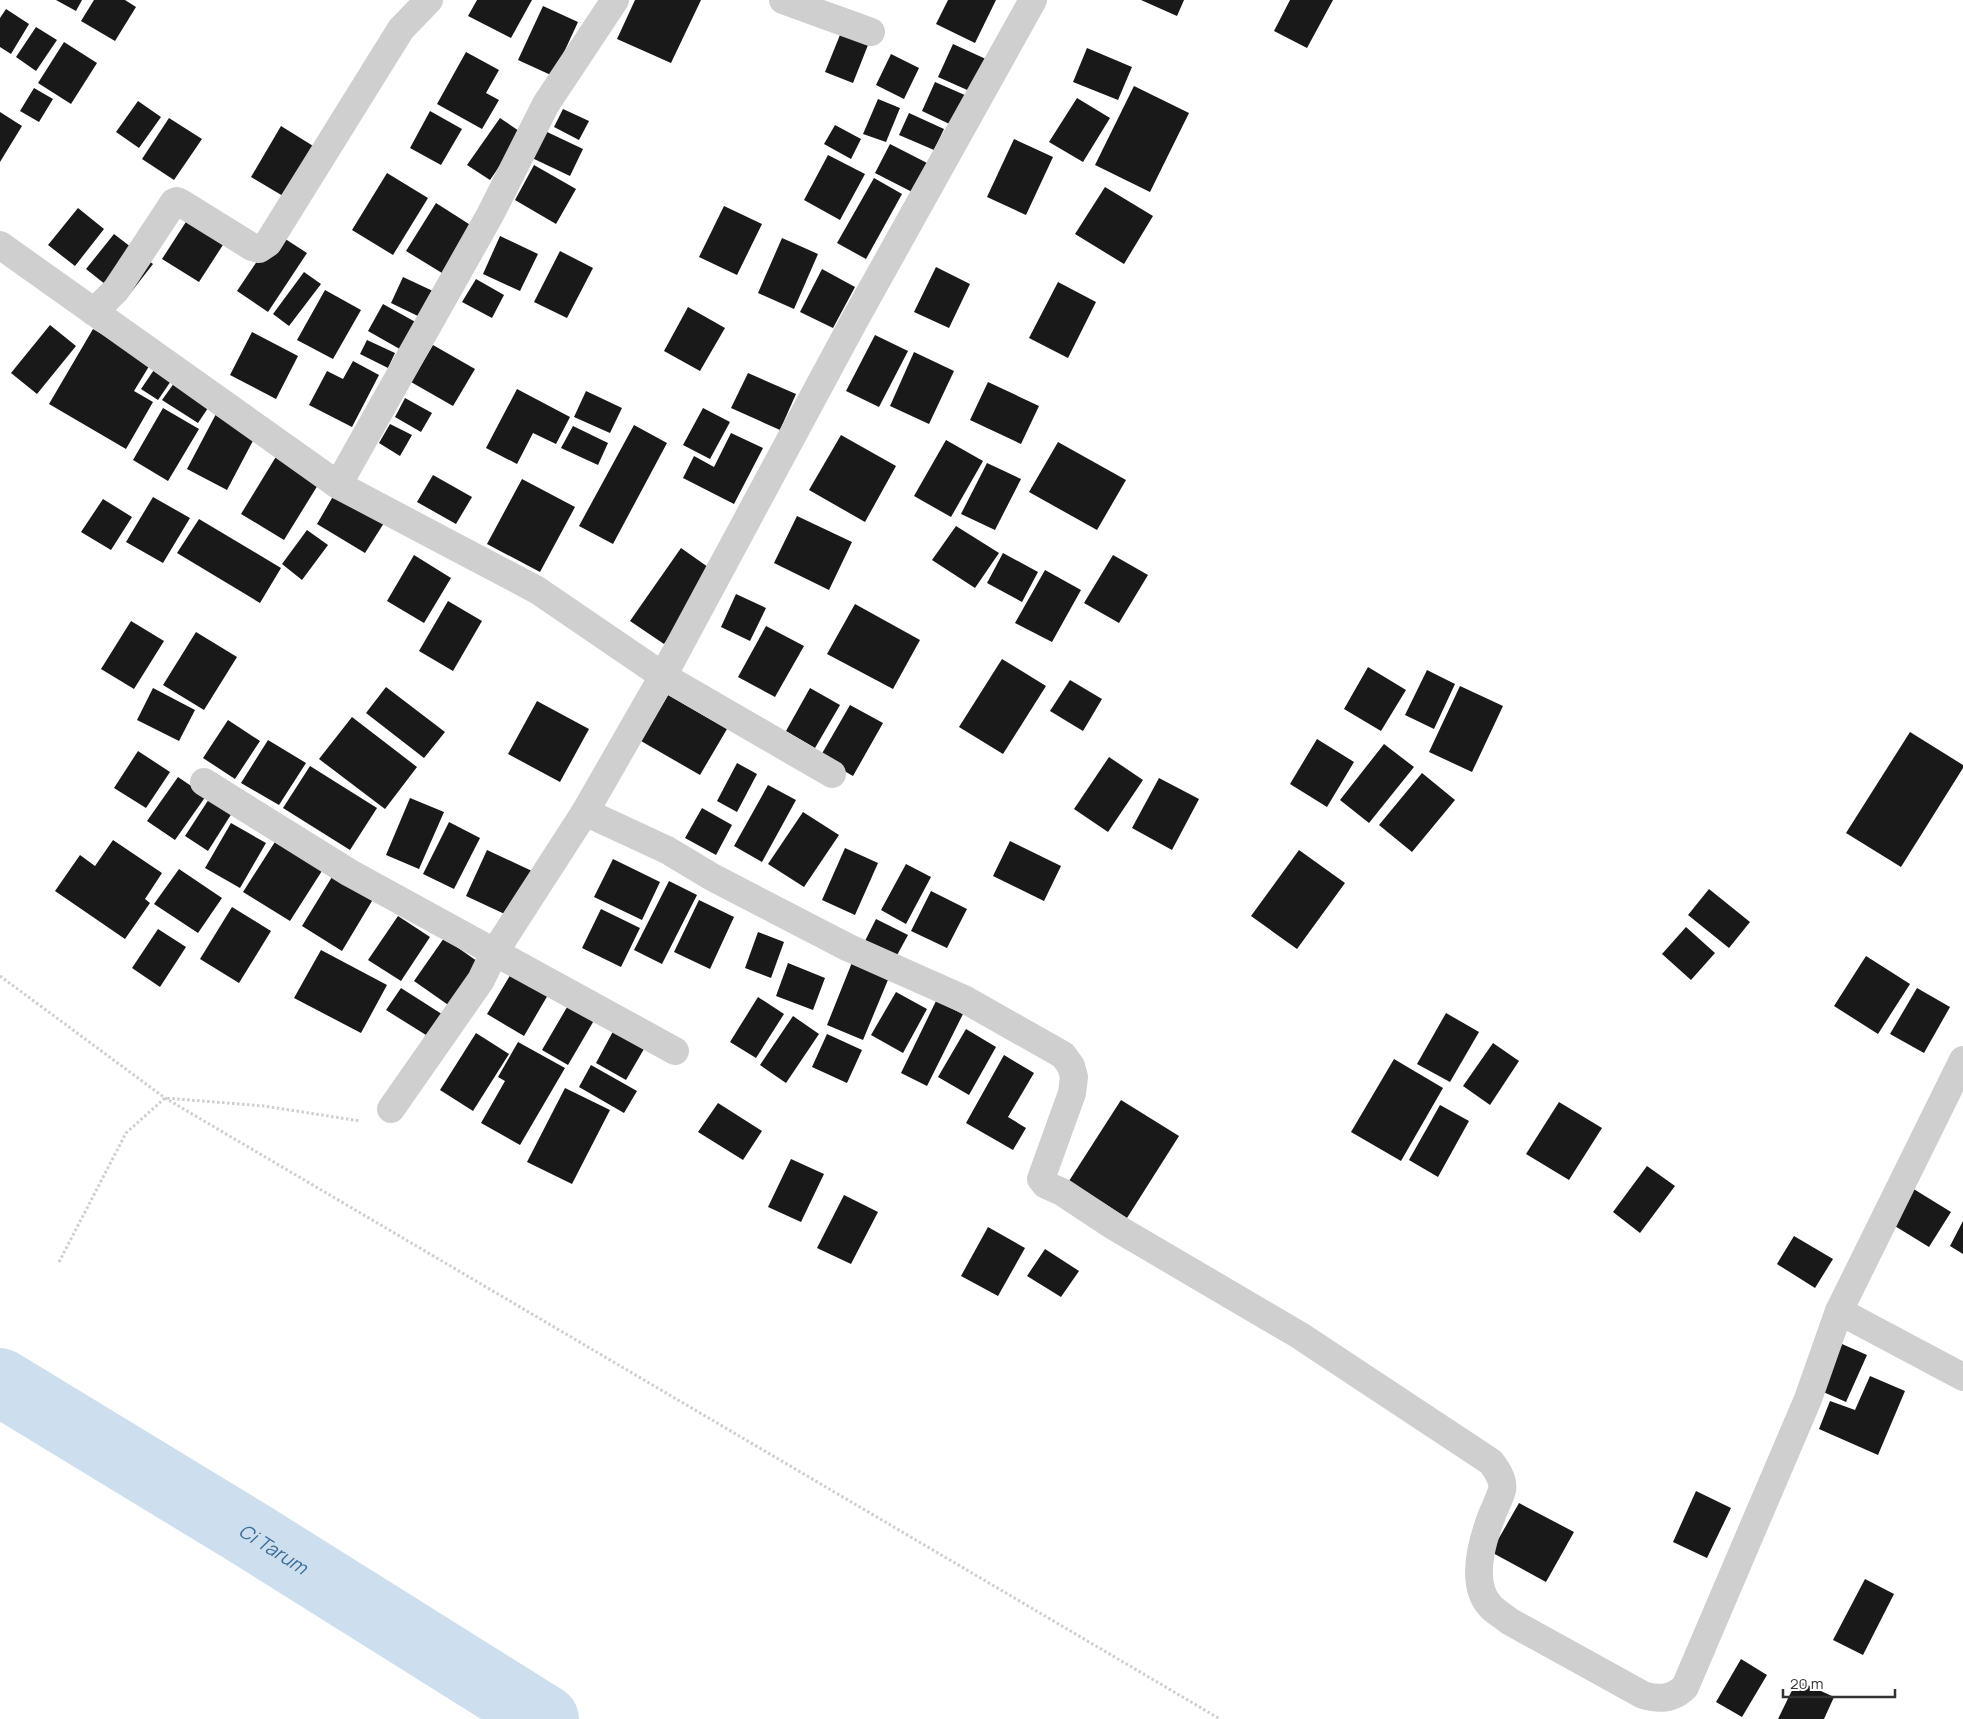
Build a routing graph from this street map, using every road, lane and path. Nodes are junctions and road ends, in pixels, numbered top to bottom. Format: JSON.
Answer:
{"nodes":[{"id":1,"x":429,"y":0,"type":"edge"},
{"id":2,"x":615,"y":0,"type":"edge"},
{"id":3,"x":783,"y":0,"type":"edge"},
{"id":4,"x":1033,"y":0,"type":"edge"},
{"id":5,"x":871,"y":32,"type":"dead end"},
{"id":6,"x":0,"y":245,"type":"edge"},
{"id":7,"x":94,"y":312,"type":"junction"},
{"id":8,"x":338,"y":485,"type":"junction"},
{"id":9,"x":663,"y":676,"type":"junction"},
{"id":10,"x":832,"y":774,"type":"dead end"},
{"id":11,"x":204,"y":782,"type":"dead end"},
{"id":12,"x":585,"y":812,"type":"junction"},
{"id":13,"x":494,"y":953,"type":"junction"},
{"id":14,"x":0,"y":976,"type":"edge"},
{"id":15,"x":675,"y":1051,"type":"dead end"},
{"id":16,"x":1963,"y":1060,"type":"edge"},
{"id":17,"x":165,"y":1098,"type":"junction"},
{"id":18,"x":391,"y":1110,"type":"joint"},
{"id":19,"x":59,"y":1262,"type":"dead end"},
{"id":20,"x":1839,"y":1311,"type":"junction"},
{"id":21,"x":1963,"y":1377,"type":"edge"},
{"id":22,"x":1220,"y":1719,"type":"edge"}],
"edges":[{"from":1,"to":7,"type":"street"},
{"from":2,"to":8,"type":"street"},
{"from":3,"to":5,"type":"street"},
{"from":4,"to":9,"type":"street"},
{"from":6,"to":7,"type":"street"},
{"from":7,"to":8,"type":"street"},
{"from":8,"to":9,"type":"street"},
{"from":9,"to":10,"type":"street"},
{"from":9,"to":12,"type":"street"},
{"from":11,"to":13,"type":"street"},
{"from":12,"to":13,"type":"street"},
{"from":12,"to":20,"type":"street"},
{"from":13,"to":15,"type":"street"},
{"from":13,"to":18,"type":"street"},
{"from":14,"to":17,"type":"path"},
{"from":16,"to":20,"type":"street"},
{"from":17,"to":18,"type":"path"},
{"from":17,"to":19,"type":"path"},
{"from":17,"to":22,"type":"path"},
{"from":20,"to":21,"type":"street"}]}
